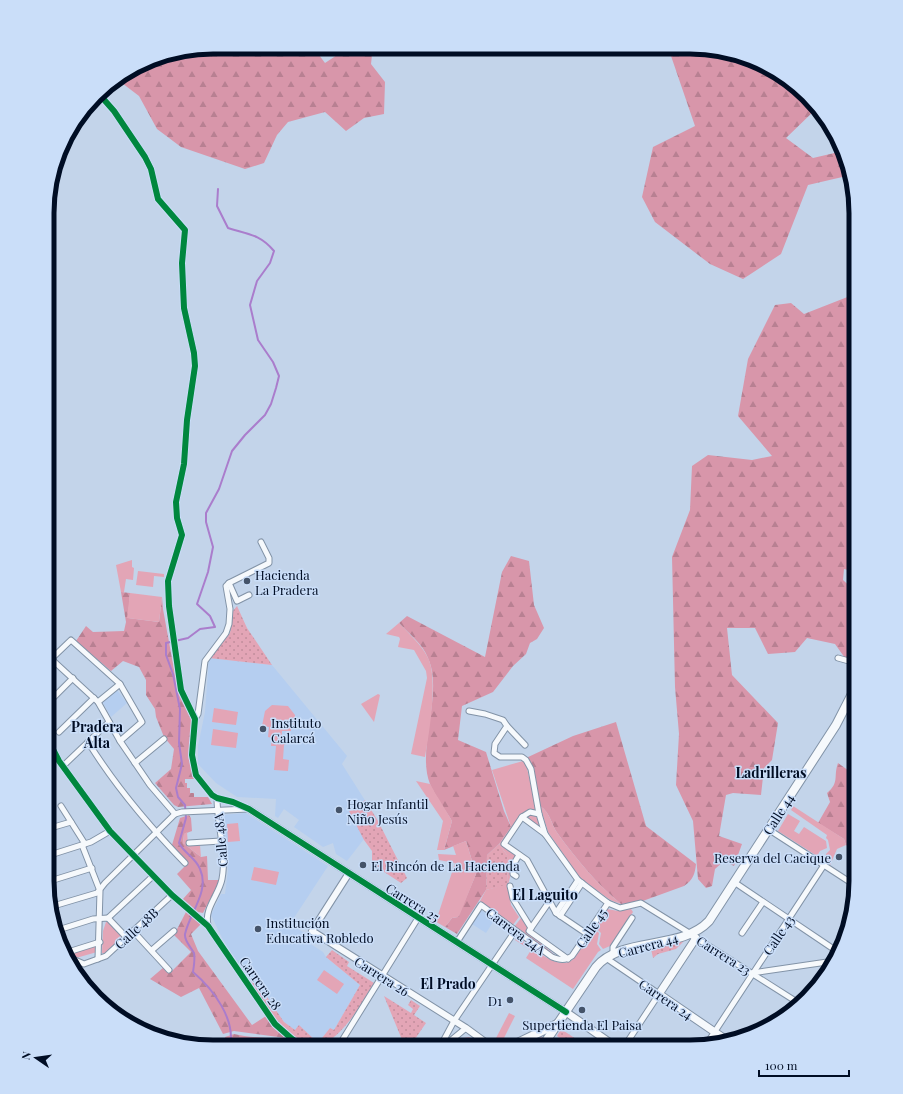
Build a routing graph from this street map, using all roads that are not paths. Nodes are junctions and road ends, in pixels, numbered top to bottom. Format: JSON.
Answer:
{"nodes":[{"id":1,"x":103,"y":99,"type":"edge"},
{"id":2,"x":261,"y":542,"type":"dead end"},
{"id":3,"x":229,"y":583,"type":"junction"},
{"id":4,"x":249,"y":595,"type":"dead end"},
{"id":5,"x":54,"y":655,"type":"edge"},
{"id":6,"x":838,"y":658,"type":"dead end"},
{"id":7,"x":849,"y":662,"type":"edge"},
{"id":8,"x":54,"y":663,"type":"edge"},
{"id":9,"x":73,"y":678,"type":"junction"},
{"id":10,"x":120,"y":684,"type":"junction"},
{"id":11,"x":54,"y":697,"type":"edge"},
{"id":12,"x":96,"y":700,"type":"junction"},
{"id":13,"x":849,"y":700,"type":"edge"},
{"id":14,"x":469,"y":711,"type":"dead end"},
{"id":15,"x":195,"y":719,"type":"junction"},
{"id":16,"x":109,"y":722,"type":"junction"},
{"id":17,"x":507,"y":726,"type":"junction"},
{"id":18,"x":59,"y":732,"type":"dead end"},
{"id":19,"x":164,"y":739,"type":"dead end"},
{"id":20,"x":120,"y":741,"type":"junction"},
{"id":21,"x":88,"y":742,"type":"junction"},
{"id":22,"x":525,"y":745,"type":"dead end"},
{"id":23,"x":54,"y":750,"type":"edge"},
{"id":24,"x":135,"y":763,"type":"junction"},
{"id":25,"x":63,"y":766,"type":"junction"},
{"id":26,"x":217,"y":798,"type":"junction"},
{"id":27,"x":61,"y":806,"type":"dead end"},
{"id":28,"x":249,"y":809,"type":"junction"},
{"id":29,"x":217,"y":810,"type":"junction"},
{"id":30,"x":178,"y":813,"type":"junction"},
{"id":31,"x":539,"y":814,"type":"junction"},
{"id":32,"x":522,"y":817,"type":"junction"},
{"id":33,"x":71,"y":822,"type":"junction"},
{"id":34,"x":54,"y":827,"type":"edge"},
{"id":35,"x":768,"y":829,"type":"junction"},
{"id":36,"x":110,"y":831,"type":"junction"},
{"id":37,"x":156,"y":834,"type":"junction"},
{"id":38,"x":545,"y":834,"type":"junction"},
{"id":39,"x":221,"y":841,"type":"junction"},
{"id":40,"x":190,"y":843,"type":"dead end"},
{"id":41,"x":84,"y":845,"type":"junction"},
{"id":42,"x":54,"y":854,"type":"edge"},
{"id":43,"x":134,"y":855,"type":"junction"},
{"id":44,"x":519,"y":855,"type":"junction"},
{"id":45,"x":184,"y":863,"type":"dead end"},
{"id":46,"x":824,"y":865,"type":"junction"},
{"id":47,"x":92,"y":868,"type":"junction"},
{"id":48,"x":349,"y":873,"type":"junction"},
{"id":49,"x":153,"y":876,"type":"junction"},
{"id":50,"x":516,"y":876,"type":"dead end"},
{"id":51,"x":54,"y":880,"type":"edge"},
{"id":52,"x":849,"y":881,"type":"edge"},
{"id":53,"x":580,"y":882,"type":"junction"},
{"id":54,"x":734,"y":882,"type":"junction"},
{"id":55,"x":510,"y":886,"type":"dead end"},
{"id":56,"x":100,"y":891,"type":"junction"},
{"id":57,"x":172,"y":895,"type":"junction"},
{"id":58,"x":549,"y":902,"type":"junction"},
{"id":59,"x":763,"y":902,"type":"junction"},
{"id":60,"x":608,"y":903,"type":"junction"},
{"id":61,"x":56,"y":905,"type":"edge"},
{"id":62,"x":558,"y":915,"type":"junction"},
{"id":63,"x":100,"y":918,"type":"junction"},
{"id":64,"x":108,"y":918,"type":"junction"},
{"id":65,"x":418,"y":918,"type":"junction"},
{"id":66,"x":632,"y":918,"type":"dead end"},
{"id":67,"x":789,"y":919,"type":"junction"},
{"id":68,"x":208,"y":926,"type":"junction"},
{"id":69,"x":61,"y":929,"type":"edge"},
{"id":70,"x":530,"y":929,"type":"junction"},
{"id":71,"x":133,"y":931,"type":"junction"},
{"id":72,"x":174,"y":931,"type":"dead end"},
{"id":73,"x":515,"y":931,"type":"junction"},
{"id":74,"x":742,"y":933,"type":"dead end"},
{"id":75,"x":587,"y":934,"type":"junction"},
{"id":76,"x":694,"y":936,"type":"junction"},
{"id":77,"x":126,"y":937,"type":"junction"},
{"id":78,"x":100,"y":942,"type":"junction"},
{"id":79,"x":457,"y":942,"type":"junction"},
{"id":80,"x":834,"y":949,"type":"edge"},
{"id":81,"x":152,"y":950,"type":"junction"},
{"id":82,"x":70,"y":951,"type":"edge"},
{"id":83,"x":610,"y":956,"type":"junction"},
{"id":84,"x":552,"y":957,"type":"joint"},
{"id":85,"x":98,"y":959,"type":"junction"},
{"id":86,"x":568,"y":959,"type":"junction"},
{"id":87,"x":75,"y":960,"type":"edge"},
{"id":88,"x":827,"y":962,"type":"edge"},
{"id":89,"x":492,"y":965,"type":"junction"},
{"id":90,"x":169,"y":970,"type":"dead end"},
{"id":91,"x":752,"y":973,"type":"junction"},
{"id":92,"x":382,"y":976,"type":"junction"},
{"id":93,"x":659,"y":994,"type":"junction"},
{"id":94,"x":795,"y":1001,"type":"edge"},
{"id":95,"x":566,"y":1012,"type":"junction"},
{"id":96,"x":454,"y":1021,"type":"junction"},
{"id":97,"x":559,"y":1023,"type":"junction"},
{"id":98,"x":466,"y":1028,"type":"junction"},
{"id":99,"x":714,"y":1032,"type":"junction"},
{"id":100,"x":722,"y":1037,"type":"edge"},
{"id":101,"x":710,"y":1039,"type":"edge"},
{"id":102,"x":292,"y":1040,"type":"edge"},
{"id":103,"x":342,"y":1040,"type":"edge"},
{"id":104,"x":444,"y":1040,"type":"edge"},
{"id":105,"x":451,"y":1040,"type":"edge"},
{"id":106,"x":482,"y":1040,"type":"edge"},
{"id":107,"x":524,"y":1040,"type":"edge"},
{"id":108,"x":547,"y":1040,"type":"edge"},
{"id":109,"x":606,"y":1040,"type":"edge"},
{"id":110,"x":629,"y":1040,"type":"edge"}],
"edges":[{"from":1,"to":15,"type":"street"},
{"from":2,"to":3,"type":"street"},
{"from":3,"to":4,"type":"street"},
{"from":3,"to":15,"type":"street"},
{"from":5,"to":10,"type":"street"},
{"from":6,"to":7,"type":"street"},
{"from":8,"to":9,"type":"street"},
{"from":9,"to":11,"type":"street"},
{"from":9,"to":12,"type":"street"},
{"from":10,"to":12,"type":"street"},
{"from":10,"to":20,"type":"street"},
{"from":12,"to":16,"type":"street"},
{"from":12,"to":18,"type":"street"},
{"from":13,"to":35,"type":"highway","name":"Calle 44"},
{"from":14,"to":17,"type":"street"},
{"from":15,"to":26,"type":"street"},
{"from":16,"to":20,"type":"street"},
{"from":16,"to":21,"type":"street"},
{"from":17,"to":22,"type":"street"},
{"from":17,"to":31,"type":"street"},
{"from":19,"to":24,"type":"street"},
{"from":20,"to":24,"type":"street"},
{"from":21,"to":25,"type":"street"},
{"from":21,"to":37,"type":"street"},
{"from":23,"to":25,"type":"street","name":"Carrera 28"},
{"from":24,"to":30,"type":"street"},
{"from":25,"to":36,"type":"street","name":"Carrera 28"},
{"from":26,"to":28,"type":"street"},
{"from":26,"to":29,"type":"street","name":"Calle 48A"},
{"from":27,"to":33,"type":"street"},
{"from":28,"to":29,"type":"street"},
{"from":28,"to":48,"type":"street","name":"Carrera 25"},
{"from":29,"to":30,"type":"street"},
{"from":29,"to":39,"type":"street","name":"Calle 48A"},
{"from":30,"to":37,"type":"street"},
{"from":31,"to":32,"type":"street"},
{"from":31,"to":38,"type":"street"},
{"from":32,"to":38,"type":"street","name":"Carrera 23"},
{"from":32,"to":44,"type":"street"},
{"from":33,"to":34,"type":"street"},
{"from":33,"to":41,"type":"street"},
{"from":35,"to":46,"type":"street"},
{"from":35,"to":54,"type":"highway","name":"Calle 44"},
{"from":36,"to":41,"type":"street"},
{"from":36,"to":43,"type":"street","name":"Carrera 28"},
{"from":37,"to":43,"type":"street"},
{"from":37,"to":45,"type":"street"},
{"from":38,"to":53,"type":"street","name":"Carrera 23"},
{"from":39,"to":40,"type":"street"},
{"from":39,"to":68,"type":"street","name":"Calle 48A"},
{"from":41,"to":42,"type":"street"},
{"from":41,"to":47,"type":"street"},
{"from":43,"to":49,"type":"street","name":"Carrera 28"},
{"from":43,"to":56,"type":"street"},
{"from":44,"to":50,"type":"street"},
{"from":44,"to":58,"type":"street"},
{"from":46,"to":52,"type":"street"},
{"from":46,"to":67,"type":"street","name":"Calle 43"},
{"from":47,"to":51,"type":"street"},
{"from":47,"to":56,"type":"street"},
{"from":48,"to":65,"type":"street","name":"Carrera 25"},
{"from":48,"to":92,"type":"street","name":"Carrera 26"},
{"from":49,"to":57,"type":"street","name":"Carrera 28"},
{"from":49,"to":64,"type":"street"},
{"from":53,"to":60,"type":"street","name":"Carrera 23"},
{"from":53,"to":62,"type":"street"},
{"from":54,"to":59,"type":"street"},
{"from":54,"to":76,"type":"highway","name":"Calle 44"},
{"from":55,"to":70,"type":"street","name":"Carrera 24A"},
{"from":56,"to":61,"type":"street"},
{"from":56,"to":63,"type":"street"},
{"from":57,"to":68,"type":"street","name":"Carrera 28"},
{"from":57,"to":71,"type":"street","name":"Calle 48B"},
{"from":58,"to":62,"type":"street"},
{"from":58,"to":70,"type":"street"},
{"from":59,"to":67,"type":"street"},
{"from":59,"to":74,"type":"street"},
{"from":60,"to":75,"type":"street","name":"Calle 45"},
{"from":60,"to":76,"type":"street","name":"Carrera 23"},
{"from":62,"to":75,"type":"street"},
{"from":63,"to":64,"type":"street"},
{"from":63,"to":69,"type":"street"},
{"from":63,"to":78,"type":"street"},
{"from":64,"to":77,"type":"street"},
{"from":65,"to":79,"type":"street","name":"Carrera 25"},
{"from":65,"to":92,"type":"street"},
{"from":66,"to":83,"type":"street","name":"Calle 45"},
{"from":67,"to":80,"type":"street"},
{"from":67,"to":91,"type":"street","name":"Calle 43"},
{"from":68,"to":102,"type":"street","name":"Carrera 28"},
{"from":70,"to":86,"type":"street","name":"Carrera 24A"},
{"from":71,"to":77,"type":"street","name":"Calle 48B"},
{"from":71,"to":81,"type":"street"},
{"from":72,"to":81,"type":"street"},
{"from":73,"to":79,"type":"street","name":"Carrera 24A"},
{"from":73,"to":84,"type":"street","name":"Carrera 24A"},
{"from":73,"to":89,"type":"street"},
{"from":75,"to":86,"type":"street","name":"Calle 45"},
{"from":76,"to":83,"type":"highway","name":"Carrera 44"},
{"from":76,"to":91,"type":"street","name":"Carrera 23"},
{"from":76,"to":93,"type":"main road","name":"Calle 44"},
{"from":77,"to":85,"type":"street","name":"Calle 48B"},
{"from":78,"to":82,"type":"street"},
{"from":78,"to":85,"type":"street"},
{"from":79,"to":89,"type":"street","name":"Carrera 25"},
{"from":81,"to":90,"type":"street"},
{"from":83,"to":93,"type":"street","name":"Carrera 24"},
{"from":83,"to":95,"type":"highway","name":"Calle 45"},
{"from":84,"to":86,"type":"street","name":"Calle 45"},
{"from":85,"to":87,"type":"street"},
{"from":88,"to":91,"type":"street"},
{"from":89,"to":95,"type":"street","name":"Carrera 25"},
{"from":89,"to":96,"type":"street"},
{"from":91,"to":94,"type":"street","name":"Carrera 23"},
{"from":91,"to":99,"type":"street","name":"Calle 43"},
{"from":92,"to":96,"type":"street","name":"Carrera 26"},
{"from":92,"to":103,"type":"street"},
{"from":93,"to":99,"type":"main road","name":"Carrera 24"},
{"from":93,"to":110,"type":"street","name":"Calle 44"},
{"from":95,"to":97,"type":"highway","name":"Calle 45"},
{"from":95,"to":109,"type":"main road","name":"Carrera 25"},
{"from":96,"to":98,"type":"street","name":"Carrera 26"},
{"from":96,"to":104,"type":"street"},
{"from":97,"to":107,"type":"highway"},
{"from":97,"to":108,"type":"highway","name":"Calle 45"},
{"from":98,"to":105,"type":"street"},
{"from":98,"to":106,"type":"street","name":"Carrera 26"},
{"from":99,"to":100,"type":"main road","name":"Carrera 24"},
{"from":99,"to":101,"type":"street","name":"Calle 43"}]}
